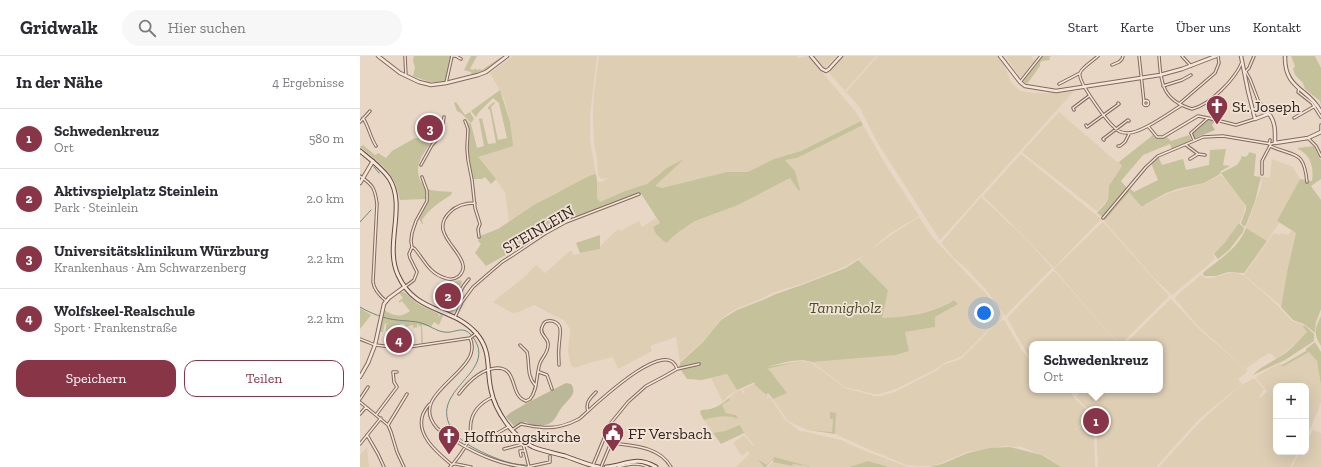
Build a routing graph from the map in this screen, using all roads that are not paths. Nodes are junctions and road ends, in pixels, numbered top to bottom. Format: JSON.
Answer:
{"nodes":[{"id":1,"x":379,"y":56,"type":"edge"},
{"id":2,"x":405,"y":56,"type":"edge"},
{"id":3,"x":452,"y":56,"type":"edge"},
{"id":4,"x":507,"y":56,"type":"edge"},
{"id":5,"x":812,"y":56,"type":"edge"},
{"id":6,"x":841,"y":56,"type":"edge"},
{"id":7,"x":1000,"y":56,"type":"edge"},
{"id":8,"x":1041,"y":56,"type":"edge"},
{"id":9,"x":1098,"y":56,"type":"edge"},
{"id":10,"x":1123,"y":56,"type":"edge"},
{"id":11,"x":1139,"y":56,"type":"edge"},
{"id":12,"x":1159,"y":56,"type":"edge"},
{"id":13,"x":1182,"y":56,"type":"edge"},
{"id":14,"x":1217,"y":56,"type":"edge"},
{"id":15,"x":1241,"y":56,"type":"edge"},
{"id":16,"x":1254,"y":56,"type":"edge"},
{"id":17,"x":1285,"y":56,"type":"edge"},
{"id":18,"x":461,"y":59,"type":"dead end"},
{"id":19,"x":1243,"y":60,"type":"junction"},
{"id":20,"x":1112,"y":65,"type":"dead end"},
{"id":21,"x":1191,"y":66,"type":"junction"},
{"id":22,"x":1080,"y":72,"type":"junction"},
{"id":23,"x":1245,"y":72,"type":"junction"},
{"id":24,"x":1160,"y":75,"type":"junction"},
{"id":25,"x":1191,"y":75,"type":"dead end"},
{"id":26,"x":406,"y":76,"type":"junction"},
{"id":27,"x":1140,"y":78,"type":"junction"},
{"id":28,"x":1020,"y":82,"type":"junction"},
{"id":29,"x":446,"y":83,"type":"junction"},
{"id":30,"x":1059,"y":84,"type":"dead end"},
{"id":31,"x":1163,"y":86,"type":"junction"},
{"id":32,"x":1085,"y":87,"type":"junction"},
{"id":33,"x":1299,"y":89,"type":"junction"},
{"id":34,"x":1089,"y":96,"type":"junction"},
{"id":35,"x":1144,"y":102,"type":"dead end"},
{"id":36,"x":1118,"y":103,"type":"dead end"},
{"id":37,"x":1179,"y":104,"type":"junction"},
{"id":38,"x":1182,"y":105,"type":"junction"},
{"id":39,"x":1315,"y":106,"type":"junction"},
{"id":40,"x":1074,"y":110,"type":"dead end"},
{"id":41,"x":370,"y":111,"type":"dead end"},
{"id":42,"x":1321,"y":112,"type":"edge"},
{"id":43,"x":1268,"y":114,"type":"junction"},
{"id":44,"x":1104,"y":116,"type":"junction"},
{"id":45,"x":444,"y":117,"type":"dead end"},
{"id":46,"x":1321,"y":117,"type":"edge"},
{"id":47,"x":363,"y":118,"type":"junction"},
{"id":48,"x":1208,"y":118,"type":"junction"},
{"id":49,"x":1294,"y":118,"type":"dead end"},
{"id":50,"x":1255,"y":119,"type":"junction"},
{"id":51,"x":465,"y":121,"type":"dead end"},
{"id":52,"x":1129,"y":121,"type":"dead end"},
{"id":53,"x":360,"y":122,"type":"edge"},
{"id":54,"x":1321,"y":125,"type":"edge"},
{"id":55,"x":1086,"y":126,"type":"dead end"},
{"id":56,"x":1148,"y":126,"type":"junction"},
{"id":57,"x":1115,"y":129,"type":"junction"},
{"id":58,"x":1321,"y":132,"type":"edge"},
{"id":59,"x":1130,"y":134,"type":"junction"},
{"id":60,"x":1308,"y":138,"type":"junction"},
{"id":61,"x":1104,"y":140,"type":"dead end"},
{"id":62,"x":1194,"y":140,"type":"junction"},
{"id":63,"x":1270,"y":140,"type":"dead end"},
{"id":64,"x":1275,"y":143,"type":"junction"},
{"id":65,"x":1186,"y":144,"type":"junction"},
{"id":66,"x":1270,"y":144,"type":"junction"},
{"id":67,"x":376,"y":146,"type":"dead end"},
{"id":68,"x":1118,"y":146,"type":"dead end"},
{"id":69,"x":360,"y":151,"type":"edge"},
{"id":70,"x":1198,"y":154,"type":"junction"},
{"id":71,"x":1205,"y":155,"type":"dead end"},
{"id":72,"x":1321,"y":156,"type":"edge"},
{"id":73,"x":1190,"y":159,"type":"dead end"},
{"id":74,"x":373,"y":162,"type":"junction"},
{"id":75,"x":421,"y":165,"type":"dead end"},
{"id":76,"x":1262,"y":174,"type":"dead end"},
{"id":77,"x":362,"y":177,"type":"edge"},
{"id":78,"x":422,"y":177,"type":"dead end"},
{"id":79,"x":360,"y":182,"type":"edge"},
{"id":80,"x":1307,"y":182,"type":"dead end"},
{"id":81,"x":639,"y":194,"type":"dead end"},
{"id":82,"x":475,"y":203,"type":"junction"},
{"id":83,"x":1103,"y":218,"type":"dead end"},
{"id":84,"x":479,"y":237,"type":"dead end"},
{"id":85,"x":412,"y":247,"type":"junction"},
{"id":86,"x":469,"y":278,"type":"dead end"},
{"id":87,"x":404,"y":286,"type":"junction"},
{"id":88,"x":386,"y":301,"type":"junction"},
{"id":89,"x":462,"y":302,"type":"junction"},
{"id":90,"x":455,"y":317,"type":"junction"},
{"id":91,"x":473,"y":336,"type":"junction"},
{"id":92,"x":360,"y":339,"type":"edge"},
{"id":93,"x":375,"y":344,"type":"junction"},
{"id":94,"x":520,"y":345,"type":"dead end"},
{"id":95,"x":699,"y":364,"type":"dead end"},
{"id":96,"x":559,"y":365,"type":"dead end"},
{"id":97,"x":677,"y":368,"type":"junction"},
{"id":98,"x":489,"y":370,"type":"junction"},
{"id":99,"x":389,"y":372,"type":"dead end"},
{"id":100,"x":393,"y":372,"type":"junction"},
{"id":101,"x":397,"y":372,"type":"dead end"},
{"id":102,"x":539,"y":372,"type":"junction"},
{"id":103,"x":360,"y":377,"type":"edge"},
{"id":104,"x":536,"y":386,"type":"junction"},
{"id":105,"x":368,"y":387,"type":"dead end"},
{"id":106,"x":552,"y":389,"type":"dead end"},
{"id":107,"x":596,"y":392,"type":"dead end"},
{"id":108,"x":407,"y":394,"type":"dead end"},
{"id":109,"x":459,"y":394,"type":"dead end"},
{"id":110,"x":493,"y":397,"type":"junction"},
{"id":111,"x":360,"y":399,"type":"edge"},
{"id":112,"x":360,"y":402,"type":"edge"},
{"id":113,"x":430,"y":404,"type":"junction"},
{"id":114,"x":366,"y":407,"type":"junction"},
{"id":115,"x":588,"y":411,"type":"junction"},
{"id":116,"x":360,"y":414,"type":"edge"},
{"id":117,"x":376,"y":415,"type":"junction"},
{"id":118,"x":381,"y":418,"type":"junction"},
{"id":119,"x":388,"y":425,"type":"junction"},
{"id":120,"x":510,"y":426,"type":"junction"},
{"id":121,"x":512,"y":430,"type":"junction"},
{"id":122,"x":608,"y":430,"type":"junction"},
{"id":123,"x":494,"y":434,"type":"dead end"},
{"id":124,"x":367,"y":435,"type":"junction"},
{"id":125,"x":611,"y":443,"type":"junction"},
{"id":126,"x":360,"y":444,"type":"edge"},
{"id":127,"x":466,"y":446,"type":"junction"},
{"id":128,"x":504,"y":449,"type":"dead end"},
{"id":129,"x":526,"y":451,"type":"junction"},
{"id":130,"x":520,"y":456,"type":"dead end"},
{"id":131,"x":550,"y":456,"type":"dead end"},
{"id":132,"x":632,"y":464,"type":"junction"},
{"id":133,"x":451,"y":466,"type":"edge"},
{"id":134,"x":384,"y":467,"type":"edge"},
{"id":135,"x":404,"y":467,"type":"edge"},
{"id":136,"x":471,"y":467,"type":"edge"},
{"id":137,"x":525,"y":467,"type":"edge"},
{"id":138,"x":528,"y":467,"type":"edge"},
{"id":139,"x":592,"y":467,"type":"edge"},
{"id":140,"x":600,"y":467,"type":"edge"},
{"id":141,"x":606,"y":467,"type":"edge"},
{"id":142,"x":618,"y":467,"type":"edge"},
{"id":143,"x":632,"y":467,"type":"edge"},
{"id":144,"x":648,"y":467,"type":"edge"},
{"id":145,"x":656,"y":467,"type":"edge"},
{"id":146,"x":671,"y":467,"type":"edge"}],
"edges":[{"from":1,"to":26,"type":"street"},
{"from":2,"to":26,"type":"street"},
{"from":3,"to":18,"type":"street"},
{"from":3,"to":29,"type":"street"},
{"from":4,"to":29,"type":"street"},
{"from":5,"to":6,"type":"street"},
{"from":7,"to":28,"type":"street"},
{"from":8,"to":28,"type":"street"},
{"from":9,"to":22,"type":"street"},
{"from":10,"to":20,"type":"street"},
{"from":11,"to":27,"type":"street"},
{"from":12,"to":24,"type":"street"},
{"from":13,"to":21,"type":"street"},
{"from":14,"to":21,"type":"street"},
{"from":14,"to":37,"type":"street"},
{"from":15,"to":19,"type":"street"},
{"from":16,"to":23,"type":"street"},
{"from":17,"to":33,"type":"street"},
{"from":19,"to":23,"type":"street"},
{"from":19,"to":38,"type":"street"},
{"from":21,"to":24,"type":"street"},
{"from":22,"to":30,"type":"street"},
{"from":22,"to":32,"type":"street"},
{"from":23,"to":43,"type":"street"},
{"from":23,"to":50,"type":"street"},
{"from":24,"to":27,"type":"street"},
{"from":24,"to":31,"type":"street"},
{"from":25,"to":31,"type":"street"},
{"from":26,"to":29,"type":"street"},
{"from":27,"to":32,"type":"street"},
{"from":27,"to":35,"type":"street"},
{"from":28,"to":32,"type":"street"},
{"from":31,"to":37,"type":"street"},
{"from":32,"to":34,"type":"street"},
{"from":33,"to":39,"type":"street"},
{"from":33,"to":42,"type":"street"},
{"from":34,"to":40,"type":"street"},
{"from":34,"to":44,"type":"street"},
{"from":36,"to":44,"type":"street"},
{"from":37,"to":38,"type":"street"},
{"from":38,"to":56,"type":"street"},
{"from":39,"to":46,"type":"street"},
{"from":39,"to":49,"type":"street"},
{"from":41,"to":47,"type":"street"},
{"from":43,"to":50,"type":"street"},
{"from":43,"to":64,"type":"street"},
{"from":44,"to":55,"type":"street"},
{"from":44,"to":57,"type":"street"},
{"from":45,"to":75,"type":"street"},
{"from":47,"to":53,"type":"street"},
{"from":47,"to":67,"type":"street"},
{"from":48,"to":50,"type":"street"},
{"from":48,"to":56,"type":"street"},
{"from":48,"to":62,"type":"street"},
{"from":51,"to":82,"type":"street"},
{"from":52,"to":57,"type":"street"},
{"from":54,"to":58,"type":"street"},
{"from":56,"to":59,"type":"street"},
{"from":57,"to":59,"type":"street"},
{"from":57,"to":61,"type":"street"},
{"from":58,"to":60,"type":"street"},
{"from":59,"to":68,"type":"street"},
{"from":60,"to":64,"type":"street"},
{"from":60,"to":72,"type":"street"},
{"from":62,"to":65,"type":"street"},
{"from":62,"to":66,"type":"street"},
{"from":63,"to":66,"type":"street"},
{"from":64,"to":66,"type":"street"},
{"from":65,"to":70,"type":"street"},
{"from":65,"to":83,"type":"street"},
{"from":66,"to":76,"type":"street"},
{"from":66,"to":80,"type":"street"},
{"from":69,"to":74,"type":"main road"},
{"from":70,"to":71,"type":"street"},
{"from":70,"to":73,"type":"street"},
{"from":74,"to":77,"type":"street"},
{"from":74,"to":87,"type":"main road"},
{"from":77,"to":79,"type":"street"},
{"from":77,"to":88,"type":"street"},
{"from":78,"to":85,"type":"street"},
{"from":81,"to":89,"type":"street","name":"STEINLEIN"},
{"from":82,"to":84,"type":"street"},
{"from":82,"to":85,"type":"street"},
{"from":85,"to":87,"type":"street"},
{"from":86,"to":89,"type":"street","name":"STEINLEIN"},
{"from":87,"to":88,"type":"street"},
{"from":87,"to":90,"type":"main road"},
{"from":88,"to":93,"type":"street"},
{"from":89,"to":90,"type":"street","name":"STEINLEIN"},
{"from":90,"to":91,"type":"main road"},
{"from":91,"to":93,"type":"street"},
{"from":91,"to":98,"type":"main road"},
{"from":91,"to":113,"type":"street"},
{"from":92,"to":93,"type":"street"},
{"from":93,"to":103,"type":"street"},
{"from":94,"to":104,"type":"street"},
{"from":95,"to":97,"type":"street"},
{"from":96,"to":102,"type":"street"},
{"from":97,"to":115,"type":"street"},
{"from":97,"to":122,"type":"street"},
{"from":98,"to":104,"type":"street"},
{"from":98,"to":109,"type":"street"},
{"from":98,"to":110,"type":"main road"},
{"from":99,"to":100,"type":"street"},
{"from":100,"to":101,"type":"street"},
{"from":100,"to":117,"type":"street"},
{"from":102,"to":104,"type":"street"},
{"from":102,"to":106,"type":"street"},
{"from":105,"to":111,"type":"street"},
{"from":107,"to":115,"type":"street"},
{"from":108,"to":119,"type":"street"},
{"from":110,"to":120,"type":"main road"},
{"from":110,"to":127,"type":"street"},
{"from":112,"to":114,"type":"street"},
{"from":113,"to":127,"type":"street"},
{"from":113,"to":133,"type":"street"},
{"from":114,"to":116,"type":"street"},
{"from":114,"to":117,"type":"street"},
{"from":115,"to":121,"type":"street"},
{"from":117,"to":118,"type":"street"},
{"from":118,"to":119,"type":"street"},
{"from":118,"to":124,"type":"street"},
{"from":119,"to":135,"type":"street"},
{"from":120,"to":121,"type":"main road"},
{"from":120,"to":123,"type":"street"},
{"from":121,"to":139,"type":"main road"},
{"from":122,"to":125,"type":"street"},
{"from":122,"to":139,"type":"street"},
{"from":124,"to":126,"type":"street"},
{"from":124,"to":134,"type":"street"},
{"from":125,"to":140,"type":"street"},
{"from":125,"to":146,"type":"street"},
{"from":127,"to":133,"type":"street"},
{"from":127,"to":137,"type":"street"},
{"from":128,"to":129,"type":"street"},
{"from":129,"to":130,"type":"street"},
{"from":129,"to":138,"type":"street"},
{"from":131,"to":138,"type":"street"},
{"from":132,"to":142,"type":"street"},
{"from":132,"to":143,"type":"street"},
{"from":132,"to":144,"type":"street"},
{"from":133,"to":136,"type":"street"},
{"from":137,"to":138,"type":"street"},
{"from":139,"to":140,"type":"main road"},
{"from":141,"to":145,"type":"main road"}]}
